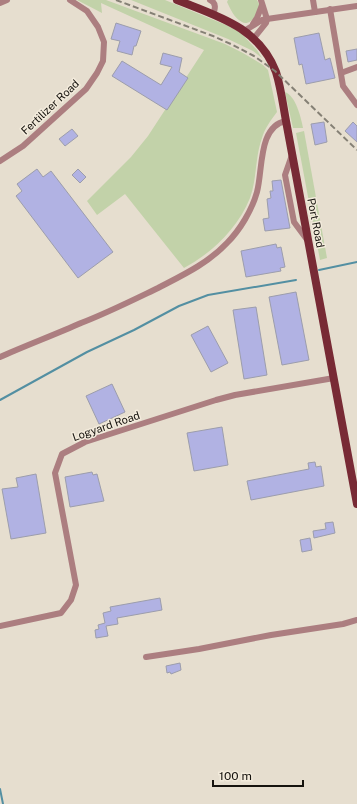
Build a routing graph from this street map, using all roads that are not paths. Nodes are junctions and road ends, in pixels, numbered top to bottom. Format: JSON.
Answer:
{"nodes":[{"id":1,"x":7,"y":0,"type":"edge"},
{"id":2,"x":70,"y":0,"type":"edge"},
{"id":3,"x":177,"y":0,"type":"edge"},
{"id":4,"x":210,"y":0,"type":"edge"},
{"id":5,"x":313,"y":0,"type":"edge"},
{"id":6,"x":261,"y":2,"type":"edge"},
{"id":7,"x":0,"y":3,"type":"edge"},
{"id":8,"x":357,"y":6,"type":"edge"},
{"id":9,"x":330,"y":10,"type":"junction"},
{"id":10,"x":315,"y":12,"type":"junction"},
{"id":11,"x":213,"y":15,"type":"junction"},
{"id":12,"x":267,"y":19,"type":"junction"},
{"id":13,"x":247,"y":29,"type":"junction"},
{"id":14,"x":254,"y":38,"type":"junction"},
{"id":15,"x":357,"y":67,"type":"edge"},
{"id":16,"x":341,"y":73,"type":"junction"},
{"id":17,"x":357,"y":105,"type":"edge"},
{"id":18,"x":286,"y":121,"type":"junction"},
{"id":19,"x":0,"y":161,"type":"edge"},
{"id":20,"x":0,"y":357,"type":"edge"},
{"id":21,"x":334,"y":378,"type":"junction"},
{"id":22,"x":357,"y":504,"type":"edge"},
{"id":23,"x":357,"y":620,"type":"edge"},
{"id":24,"x":0,"y":626,"type":"edge"},
{"id":25,"x":146,"y":657,"type":"dead end"}],
"edges":[{"from":1,"to":7,"type":"street"},
{"from":2,"to":19,"type":"street","name":"Fertilizer Road"},
{"from":3,"to":11,"type":"main road","name":"Port Road"},
{"from":4,"to":11,"type":"street"},
{"from":5,"to":10,"type":"street"},
{"from":6,"to":12,"type":"street"},
{"from":6,"to":13,"type":"street"},
{"from":8,"to":9,"type":"street"},
{"from":9,"to":10,"type":"street"},
{"from":9,"to":16,"type":"street"},
{"from":10,"to":12,"type":"street"},
{"from":11,"to":13,"type":"main road","name":"Port Road"},
{"from":12,"to":13,"type":"street"},
{"from":12,"to":14,"type":"street"},
{"from":13,"to":14,"type":"main road","name":"Port Road"},
{"from":14,"to":18,"type":"main road","name":"Port Road"},
{"from":15,"to":16,"type":"street"},
{"from":16,"to":17,"type":"street"},
{"from":18,"to":20,"type":"street"},
{"from":18,"to":21,"type":"main road","name":"Port Road"},
{"from":21,"to":22,"type":"main road","name":"Port Road"},
{"from":21,"to":24,"type":"street","name":"Logyard Road"},
{"from":23,"to":25,"type":"street"}]}
